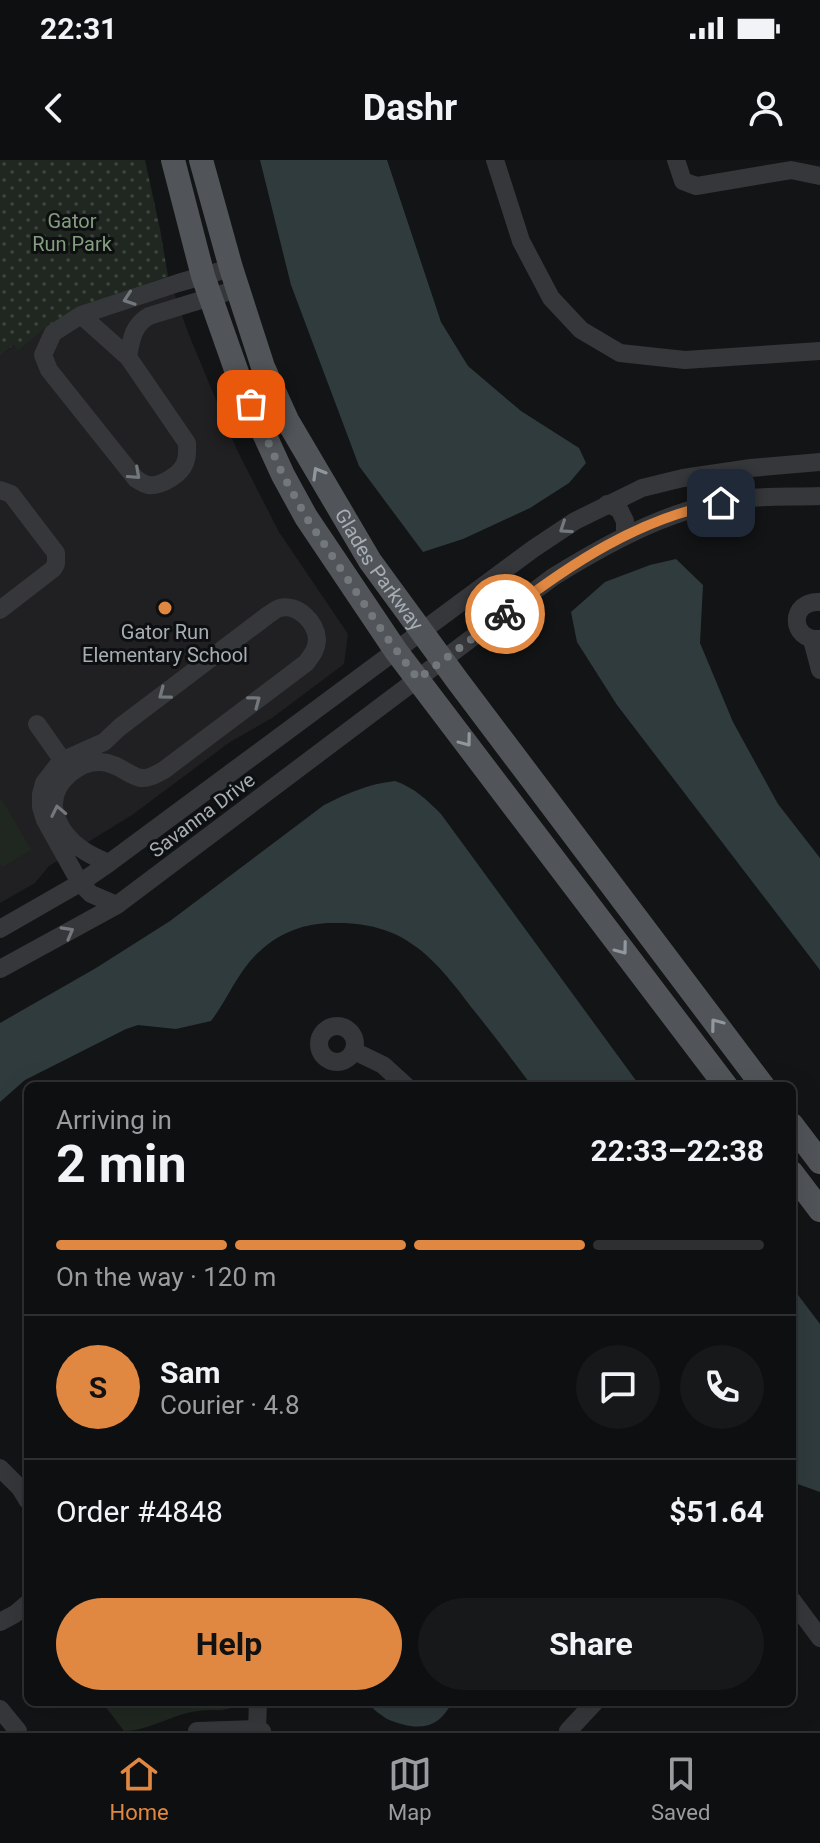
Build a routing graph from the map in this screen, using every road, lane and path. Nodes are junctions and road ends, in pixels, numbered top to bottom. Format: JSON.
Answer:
{"nodes":[{"id":1,"x":173,"y":160,"type":"edge"},
{"id":2,"x":201,"y":160,"type":"edge"},
{"id":3,"x":495,"y":160,"type":"edge"},
{"id":4,"x":676,"y":160,"type":"edge"},
{"id":5,"x":786,"y":165,"type":"edge"},
{"id":6,"x":820,"y":176,"type":"edge"},
{"id":7,"x":234,"y":279,"type":"junction"},
{"id":8,"x":207,"y":286,"type":"junction"},
{"id":9,"x":81,"y":315,"type":"junction"},
{"id":10,"x":820,"y":351,"type":"edge"},
{"id":11,"x":128,"y":357,"type":"junction"},
{"id":12,"x":820,"y":462,"type":"edge"},
{"id":13,"x":683,"y":478,"type":"junction"},
{"id":14,"x":0,"y":490,"type":"edge"},
{"id":15,"x":820,"y":496,"type":"edge"},
{"id":16,"x":607,"y":504,"type":"junction"},
{"id":17,"x":692,"y":509,"type":"junction"},
{"id":18,"x":625,"y":535,"type":"junction"},
{"id":19,"x":820,"y":602,"type":"edge"},
{"id":20,"x":0,"y":610,"type":"edge"},
{"id":21,"x":421,"y":632,"type":"junction"},
{"id":22,"x":816,"y":640,"type":"edge"},
{"id":23,"x":396,"y":651,"type":"junction"},
{"id":24,"x":443,"y":661,"type":"junction"},
{"id":25,"x":820,"y":670,"type":"edge"},
{"id":26,"x":418,"y":679,"type":"junction"},
{"id":27,"x":37,"y":724,"type":"dead end"},
{"id":28,"x":104,"y":742,"type":"junction"},
{"id":29,"x":63,"y":761,"type":"junction"},
{"id":30,"x":126,"y":763,"type":"junction"},
{"id":31,"x":109,"y":863,"type":"junction"},
{"id":32,"x":80,"y":883,"type":"junction"},
{"id":33,"x":117,"y":905,"type":"junction"},
{"id":34,"x":0,"y":929,"type":"edge"},
{"id":35,"x":0,"y":969,"type":"edge"},
{"id":36,"x":354,"y":1051,"type":"dead end"},
{"id":37,"x":402,"y":1082,"type":"edge"},
{"id":38,"x":723,"y":1082,"type":"edge"},
{"id":39,"x":760,"y":1082,"type":"edge"},
{"id":40,"x":796,"y":1130,"type":"edge"},
{"id":41,"x":820,"y":1162,"type":"edge"},
{"id":42,"x":796,"y":1178,"type":"edge"},
{"id":43,"x":820,"y":1210,"type":"edge"},
{"id":44,"x":0,"y":1468,"type":"edge"},
{"id":45,"x":24,"y":1494,"type":"edge"},
{"id":46,"x":796,"y":1605,"type":"edge"},
{"id":47,"x":24,"y":1606,"type":"edge"},
{"id":48,"x":0,"y":1622,"type":"edge"},
{"id":49,"x":820,"y":1638,"type":"edge"},
{"id":50,"x":258,"y":1706,"type":"edge"},
{"id":51,"x":591,"y":1706,"type":"edge"},
{"id":52,"x":0,"y":1709,"type":"edge"},
{"id":53,"x":259,"y":1730,"type":"edge"},
{"id":54,"x":18,"y":1731,"type":"edge"},
{"id":55,"x":197,"y":1731,"type":"edge"},
{"id":56,"x":568,"y":1731,"type":"edge"}],
"edges":[{"from":1,"to":8,"type":"main road","name":"Glades Parkway"},
{"from":2,"to":7,"type":"main road","name":"Glades Parkway"},
{"from":3,"to":10,"type":"street"},
{"from":4,"to":5,"type":"street"},
{"from":5,"to":6,"type":"street"},
{"from":7,"to":8,"type":"street"},
{"from":21,"to":7,"type":"main road","name":"Glades Parkway","one_way":true},
{"from":8,"to":9,"type":"street","one_way":true},
{"from":8,"to":11,"type":"street"},
{"from":8,"to":23,"type":"main road","name":"Glades Parkway"},
{"from":9,"to":11,"type":"street"},
{"from":9,"to":11,"type":"street","one_way":true},
{"from":12,"to":13,"type":"street","name":"Savanna Drive"},
{"from":13,"to":16,"type":"street","name":"Savanna Drive"},
{"from":13,"to":17,"type":"street"},
{"from":14,"to":20,"type":"street"},
{"from":15,"to":17,"type":"street","name":"Savanna Drive"},
{"from":16,"to":18,"type":"street"},
{"from":16,"to":21,"type":"street","name":"Savanna Drive","one_way":true},
{"from":17,"to":18,"type":"street","name":"Savanna Drive"},
{"from":18,"to":24,"type":"street","name":"Savanna Drive"},
{"from":19,"to":22,"type":"street"},
{"from":21,"to":23,"type":"street","name":"Savanna Drive"},
{"from":21,"to":24,"type":"main road","name":"Glades Parkway"},
{"from":22,"to":25,"type":"street"},
{"from":23,"to":26,"type":"main road","name":"Glades Parkway"},
{"from":23,"to":31,"type":"street","name":"Savanna Drive"},
{"from":24,"to":26,"type":"street","name":"Savanna Drive"},
{"from":39,"to":24,"type":"main road","name":"Glades Parkway","one_way":true},
{"from":26,"to":33,"type":"street","name":"Savanna Drive"},
{"from":26,"to":38,"type":"main road","name":"Glades Parkway","one_way":true},
{"from":27,"to":29,"type":"street"},
{"from":28,"to":29,"type":"street"},
{"from":28,"to":30,"type":"street"},
{"from":30,"to":28,"type":"street","one_way":true},
{"from":29,"to":32,"type":"street"},
{"from":31,"to":30,"type":"street","one_way":true},
{"from":31,"to":32,"type":"street","name":"Savanna Drive"},
{"from":32,"to":33,"type":"street"},
{"from":32,"to":34,"type":"street","name":"Savanna Drive"},
{"from":35,"to":33,"type":"street","name":"Savanna Drive","one_way":true},
{"from":36,"to":37,"type":"street"},
{"from":40,"to":41,"type":"main road"},
{"from":42,"to":43,"type":"main road"},
{"from":44,"to":45,"type":"street"},
{"from":46,"to":49,"type":"street"},
{"from":47,"to":48,"type":"street"},
{"from":50,"to":53,"type":"street"},
{"from":51,"to":56,"type":"street"},
{"from":52,"to":54,"type":"street"},
{"from":53,"to":55,"type":"street"}]}
